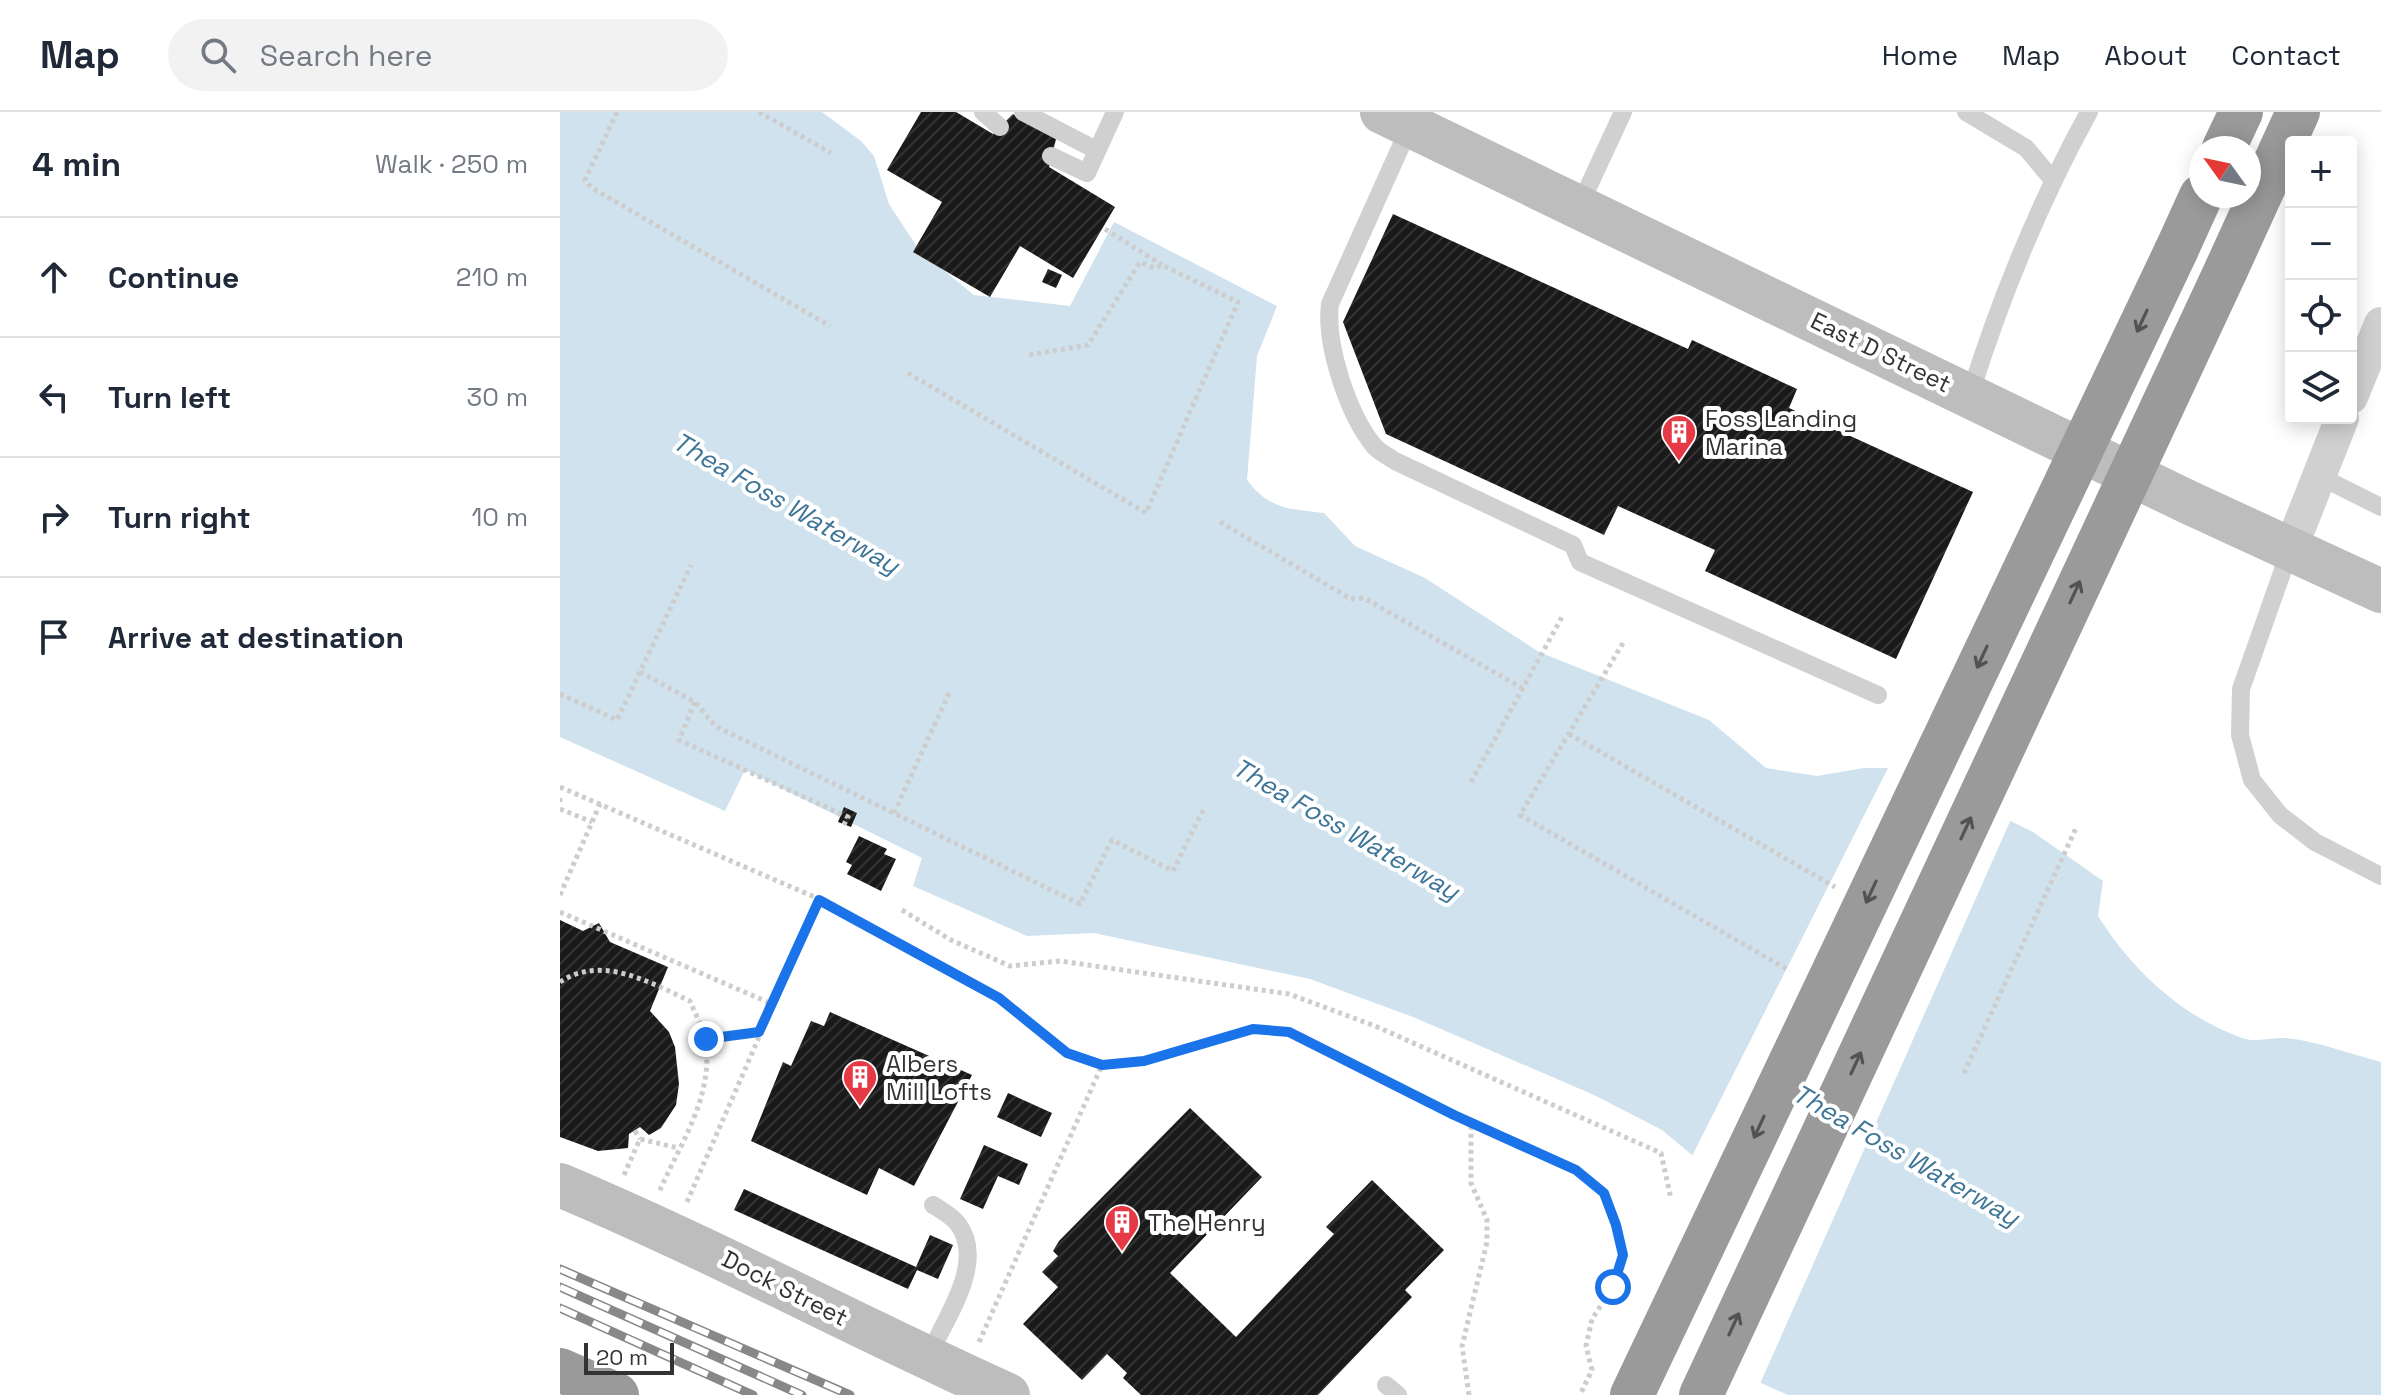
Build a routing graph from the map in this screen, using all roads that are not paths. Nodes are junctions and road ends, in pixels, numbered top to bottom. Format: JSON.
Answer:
{"nodes":[{"id":1,"x":983,"y":112,"type":"edge"},
{"id":2,"x":1023,"y":112,"type":"edge"},
{"id":3,"x":1115,"y":112,"type":"edge"},
{"id":4,"x":1623,"y":112,"type":"edge"},
{"id":5,"x":1966,"y":112,"type":"edge"},
{"id":6,"x":2089,"y":112,"type":"edge"},
{"id":7,"x":2241,"y":112,"type":"edge"},
{"id":8,"x":2298,"y":112,"type":"edge"},
{"id":9,"x":1396,"y":119,"type":"edge"},
{"id":10,"x":1000,"y":127,"type":"dead end"},
{"id":11,"x":2230,"y":136,"type":"edge"},
{"id":12,"x":1096,"y":150,"type":"junction"},
{"id":13,"x":1051,"y":156,"type":"dead end"},
{"id":14,"x":2052,"y":179,"type":"junction"},
{"id":15,"x":1579,"y":207,"type":"junction"},
{"id":16,"x":2196,"y":208,"type":"edge"},
{"id":17,"x":2381,"y":324,"type":"edge"},
{"id":18,"x":2357,"y":382,"type":"edge"},
{"id":19,"x":1970,"y":395,"type":"junction"},
{"id":20,"x":2340,"y":424,"type":"edge"},
{"id":21,"x":2319,"y":476,"type":"junction"},
{"id":22,"x":2381,"y":507,"type":"edge"},
{"id":23,"x":2308,"y":558,"type":"junction"},
{"id":24,"x":2381,"y":591,"type":"edge"},
{"id":25,"x":1878,"y":695,"type":"dead end"},
{"id":26,"x":2381,"y":876,"type":"edge"},
{"id":27,"x":560,"y":1185,"type":"edge"},
{"id":28,"x":933,"y":1205,"type":"dead end"},
{"id":29,"x":927,"y":1360,"type":"junction"},
{"id":30,"x":560,"y":1370,"type":"edge"},
{"id":31,"x":617,"y":1395,"type":"edge"},
{"id":32,"x":1008,"y":1395,"type":"edge"},
{"id":33,"x":1632,"y":1395,"type":"edge"},
{"id":34,"x":1701,"y":1395,"type":"edge"}],
"edges":[{"from":1,"to":10,"type":"lane"},
{"from":2,"to":12,"type":"lane"},
{"from":3,"to":12,"type":"lane"},
{"from":4,"to":15,"type":"lane"},
{"from":5,"to":14,"type":"lane"},
{"from":6,"to":14,"type":"lane"},
{"from":7,"to":11,"type":"highway"},
{"from":34,"to":8,"type":"highway","one_way":true,"bridge":true},
{"from":9,"to":15,"type":"street","name":"East D Street"},
{"from":9,"to":25,"type":"lane"},
{"from":12,"to":13,"type":"lane"},
{"from":14,"to":19,"type":"lane"},
{"from":15,"to":19,"type":"street","name":"East D Street"},
{"from":16,"to":33,"type":"highway","one_way":true,"bridge":true},
{"from":17,"to":18,"type":"street"},
{"from":19,"to":23,"type":"street","name":"East D Street"},
{"from":20,"to":21,"type":"street"},
{"from":21,"to":22,"type":"lane"},
{"from":21,"to":23,"type":"street"},
{"from":23,"to":24,"type":"street","name":"East D Street"},
{"from":23,"to":26,"type":"lane"},
{"from":27,"to":29,"type":"street","name":"Dock Street"},
{"from":28,"to":29,"type":"lane"},
{"from":29,"to":32,"type":"street","name":"Dock Street"},
{"from":30,"to":31,"type":"highway"}]}
